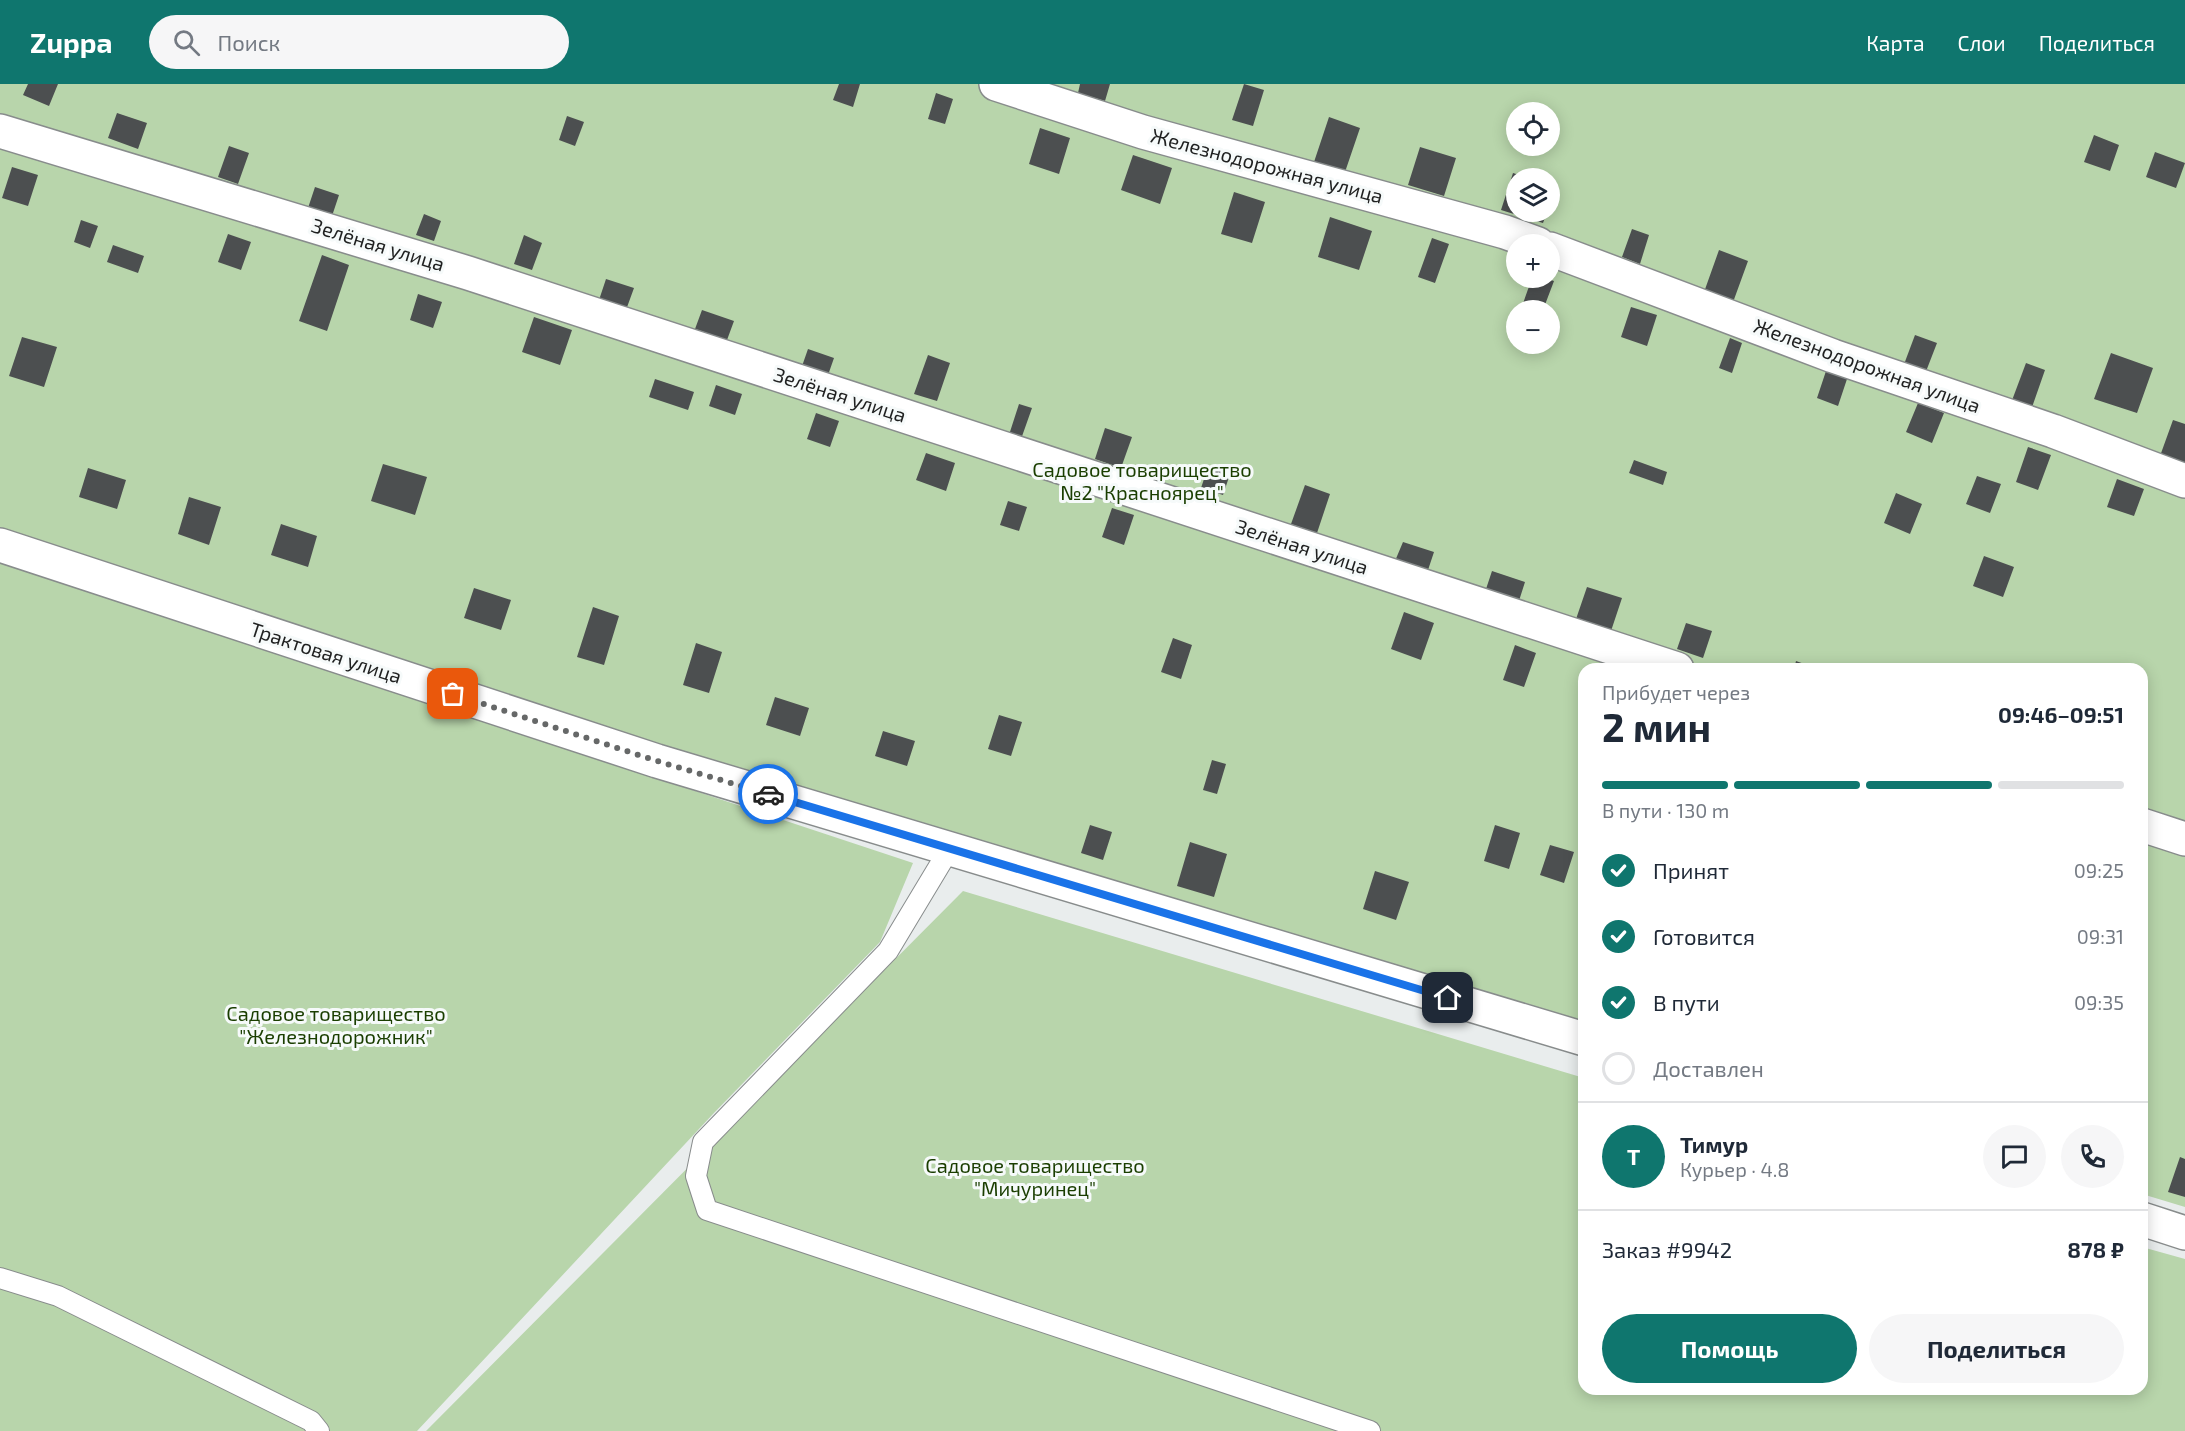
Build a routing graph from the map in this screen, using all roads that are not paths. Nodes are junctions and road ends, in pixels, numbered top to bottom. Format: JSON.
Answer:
{"nodes":[{"id":1,"x":996,"y":84,"type":"edge"},
{"id":2,"x":0,"y":131,"type":"edge"},
{"id":3,"x":1510,"y":234,"type":"edge"},
{"id":4,"x":1560,"y":253,"type":"edge"},
{"id":5,"x":2185,"y":481,"type":"edge"},
{"id":6,"x":0,"y":545,"type":"edge"},
{"id":7,"x":1659,"y":663,"type":"edge"},
{"id":8,"x":2148,"y":827,"type":"edge"},
{"id":9,"x":2185,"y":839,"type":"edge"},
{"id":10,"x":950,"y":848,"type":"junction"},
{"id":11,"x":1578,"y":1036,"type":"edge"},
{"id":12,"x":2148,"y":1222,"type":"edge"},
{"id":13,"x":2185,"y":1233,"type":"edge"},
{"id":14,"x":0,"y":1278,"type":"edge"},
{"id":15,"x":319,"y":1431,"type":"edge"},
{"id":16,"x":1370,"y":1431,"type":"edge"}],
"edges":[{"from":1,"to":3,"type":"street","name":"Железнодорожная улица"},
{"from":2,"to":7,"type":"street","name":"Зелёная улица"},
{"from":4,"to":5,"type":"street","name":"Железнодорожная улица"},
{"from":6,"to":10,"type":"street","name":"Трактовая улица"},
{"from":8,"to":9,"type":"street"},
{"from":10,"to":11,"type":"street","name":"Трактовая улица"},
{"from":10,"to":16,"type":"lane"},
{"from":12,"to":13,"type":"street"},
{"from":14,"to":15,"type":"lane"}]}
